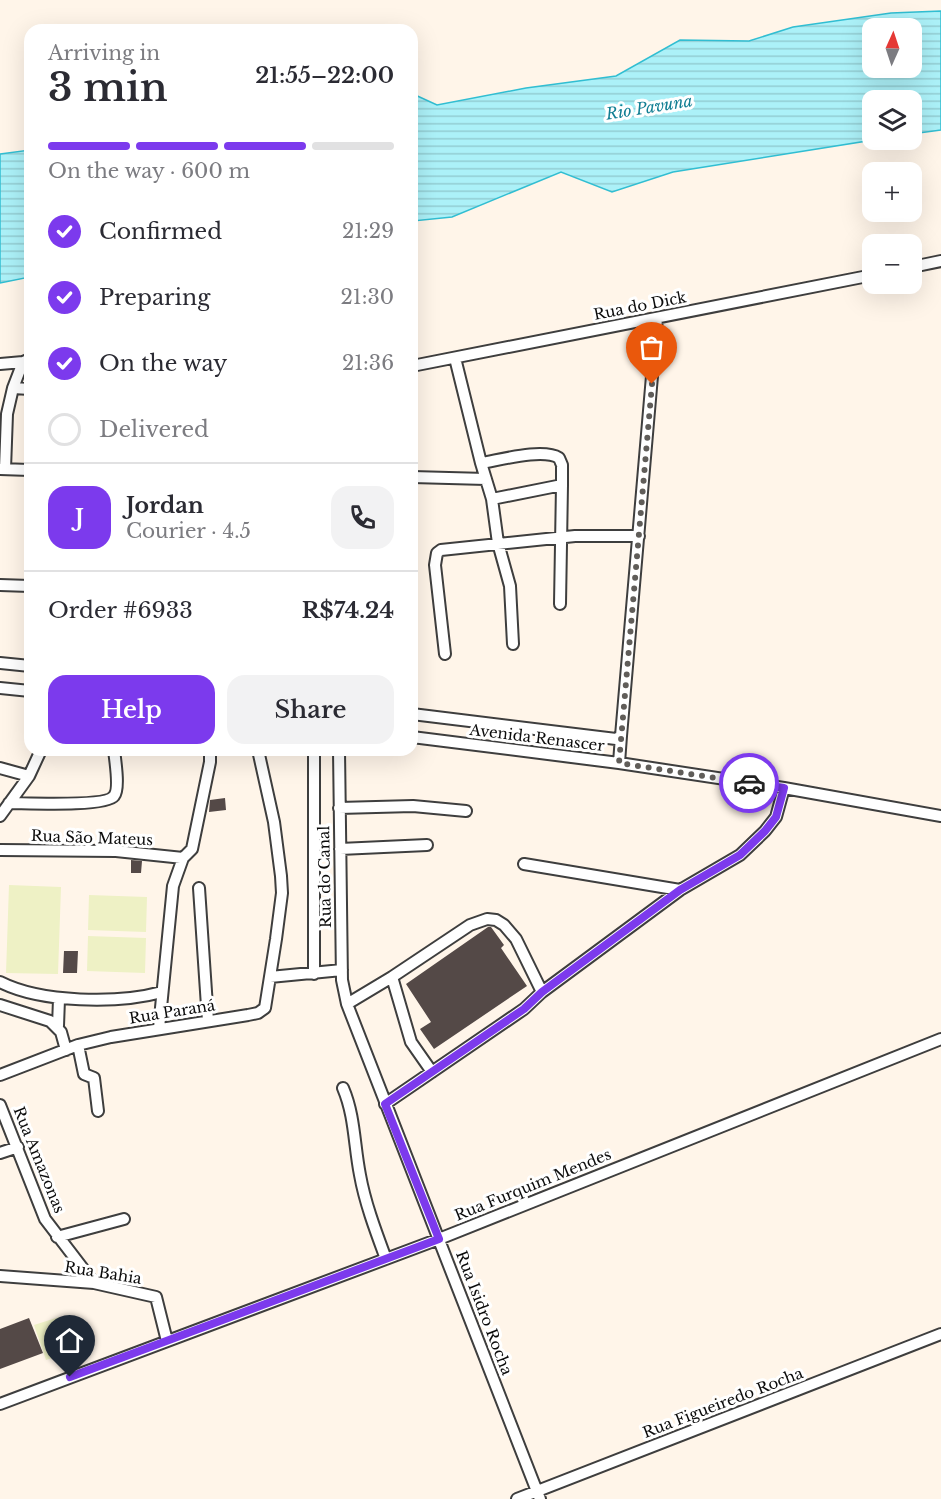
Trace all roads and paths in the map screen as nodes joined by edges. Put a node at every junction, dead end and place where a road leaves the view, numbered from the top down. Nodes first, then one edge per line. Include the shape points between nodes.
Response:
1 (941, 261) edge
2 (922, 265) edge
3 (862, 276) edge
4 (657, 318) junction
5 (454, 358) junction
6 (24, 361) edge
7 (0, 364) edge
8 (24, 365) edge
9 (418, 365) edge
10 (13, 388) junction
11 (24, 389) edge
12 (480, 463) junction
13 (3, 469) edge
14 (24, 470) edge
15 (418, 477) edge
16 (486, 479) junction
17 (562, 485) junction
18 (492, 499) junction
19 (639, 536) junction
20 (560, 537) junction
21 (498, 543) junction
22 (0, 585) edge
23 (24, 586) edge
24 (560, 604) dead end
25 (513, 644) dead end
26 (445, 654) dead end
27 (0, 663) edge
28 (24, 665) edge
29 (0, 688) edge
30 (24, 690) edge
31 (418, 715) edge
32 (620, 737) junction
33 (418, 738) edge
34 (38, 756) edge
35 (114, 756) edge
36 (210, 756) edge
37 (259, 756) edge
38 (314, 756) edge
39 (339, 756) edge
40 (619, 763) junction
41 (0, 768) edge
42 (29, 776) junction
43 (784, 788) junction
44 (9, 803) junction
45 (339, 808) junction
46 (466, 811) dead end
47 (0, 816) edge
48 (941, 816) edge
49 (427, 845) dead end
50 (340, 849) junction
51 (0, 850) edge
52 (183, 858) junction
53 (524, 864) dead end
54 (199, 888) dead end
55 (680, 890) junction
56 (342, 970) junction
57 (314, 974) junction
58 (270, 976) junction
59 (392, 977) junction
60 (0, 982) edge
61 (162, 992) junction
62 (542, 992) junction
63 (59, 999) junction
64 (346, 1004) junction
65 (0, 1005) edge
66 (208, 1021) junction
67 (58, 1026) junction
68 (159, 1028) junction
69 (941, 1040) edge
70 (78, 1046) junction
71 (66, 1050) junction
72 (432, 1072) junction
73 (0, 1076) edge
74 (343, 1088) dead end
75 (385, 1104) junction
76 (0, 1105) edge
77 (98, 1111) dead end
78 (18, 1148) junction
79 (0, 1153) edge
80 (124, 1219) dead end
81 (57, 1237) junction
82 (439, 1239) junction
83 (386, 1259) junction
84 (0, 1276) edge
85 (94, 1283) junction
86 (941, 1334) edge
87 (167, 1341) junction
88 (0, 1404) edge
89 (539, 1495) edge
90 (517, 1499) edge

1 - 2 street
3 - 4 street, Rua do Dick
4 - 5 street, Rua do Dick
4 - 19 street
5 - 9 street, Rua do Dick
5 - 12 street
6 - 7 street
8 - 10 street
10 - 11 street
10 - 13 street
12 - 16 street
12 - 17 street via 556,455 562,465
13 - 14 street
15 - 16 street
16 - 18 street
17 - 18 street
17 - 20 street
18 - 21 street
19 - 20 street
19 - 32 street
20 - 21 street
20 - 24 street
21 - 25 street via 510,586
21 - 26 street via 437,553
22 - 23 street
27 - 28 street
29 - 30 street
31 - 32 street, Avenida Renascer
32 - 40 street
33 - 40 street, Avenida Renascer
34 - 42 street
35 - 44 street via 117,788 110,799 92,803
36 - 52 street via 192,849
37 - 58 street via 282,876
38 - 57 street
39 - 45 street, Rua do Canal
40 - 43 street, Avenida Renascer
41 - 42 street
42 - 44 street
43 - 48 street, Avenida Renascer
43 - 55 street via 776,817 754,843
44 - 47 street
45 - 46 street via 413,806
45 - 50 street, Rua do Canal
49 - 50 street
50 - 56 street, Rua do Canal
51 - 52 street, Rua São Mateus via 116,851
52 - 61 street via 174,886
53 - 55 street
54 - 66 street
55 - 62 street
56 - 57 street
56 - 64 street, Rua do Canal
57 - 58 street
58 - 66 street, Rua Paraná via 265,1008 258,1013
59 - 62 street via 470,925 487,919 504,924 516,939
59 - 64 street
59 - 72 street via 411,1042
60 - 63 street
61 - 63 street via 144,997
61 - 68 street
62 - 72 street via 524,1009
63 - 67 street
64 - 75 street, Rua Isidro Rocha
65 - 67 street
66 - 68 street, Rua Paraná
67 - 71 street
68 - 70 street, Rua Paraná
69 - 82 street, Rua Furquim Mendes
70 - 71 street, Rua Paraná
70 - 77 street via 84,1074 94,1078
71 - 73 street, Rua Paraná
72 - 75 street
74 - 83 street via 352,1116 360,1175
75 - 82 street, Rua Isidro Rocha
76 - 78 street, Rua Amazonas
78 - 79 street
78 - 81 street, Rua Amazonas via 45,1219
80 - 81 street
81 - 85 street, Rua Amazonas
82 - 83 street, Rua Furquim Mendes
82 - 89 street, Rua Isidro Rocha
83 - 87 street, Rua Furquim Mendes
84 - 85 street, Rua Bahia
85 - 87 street, Rua Bahia via 156,1297
86 - 89 street, Rua Figueiredo Rocha
87 - 88 street, Rua Furquim Mendes
89 - 90 street, Rua Figueiredo Rocha

